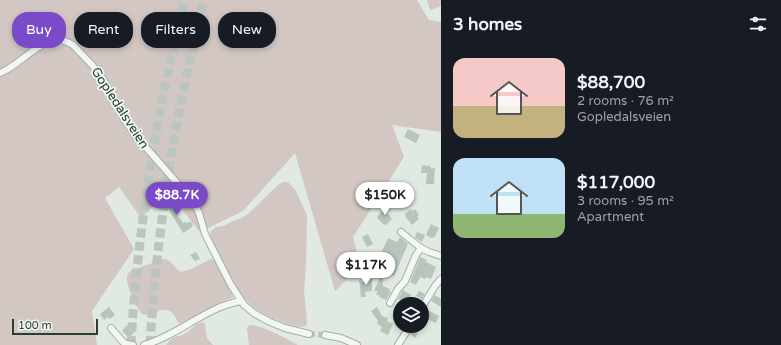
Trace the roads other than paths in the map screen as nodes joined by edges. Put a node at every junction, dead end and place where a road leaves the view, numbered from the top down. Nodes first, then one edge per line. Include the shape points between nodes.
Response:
1 (0, 73) edge
2 (400, 232) dead end
3 (421, 248) junction
4 (441, 256) edge
5 (441, 279) edge
6 (428, 297) edge
7 (241, 301) junction
8 (390, 303) dead end
9 (111, 328) dead end
10 (406, 333) edge
11 (309, 334) tunnel mouth
12 (325, 335) tunnel mouth
13 (124, 336) dead end
14 (131, 345) edge
15 (144, 345) edge
16 (357, 345) edge
17 (398, 345) edge

1 - 7 street, Gopledalsveien via 52,40 61,40 73,45 104,81 135,135 193,201 205,234
2 - 3 street
3 - 4 street
3 - 8 street
5 - 6 street
7 - 11 street, Gopledalsveien via 255,314 270,322
7 - 15 street via 228,303
9 - 14 street via 123,342
10 - 17 street
12 - 16 street
13 - 14 street

